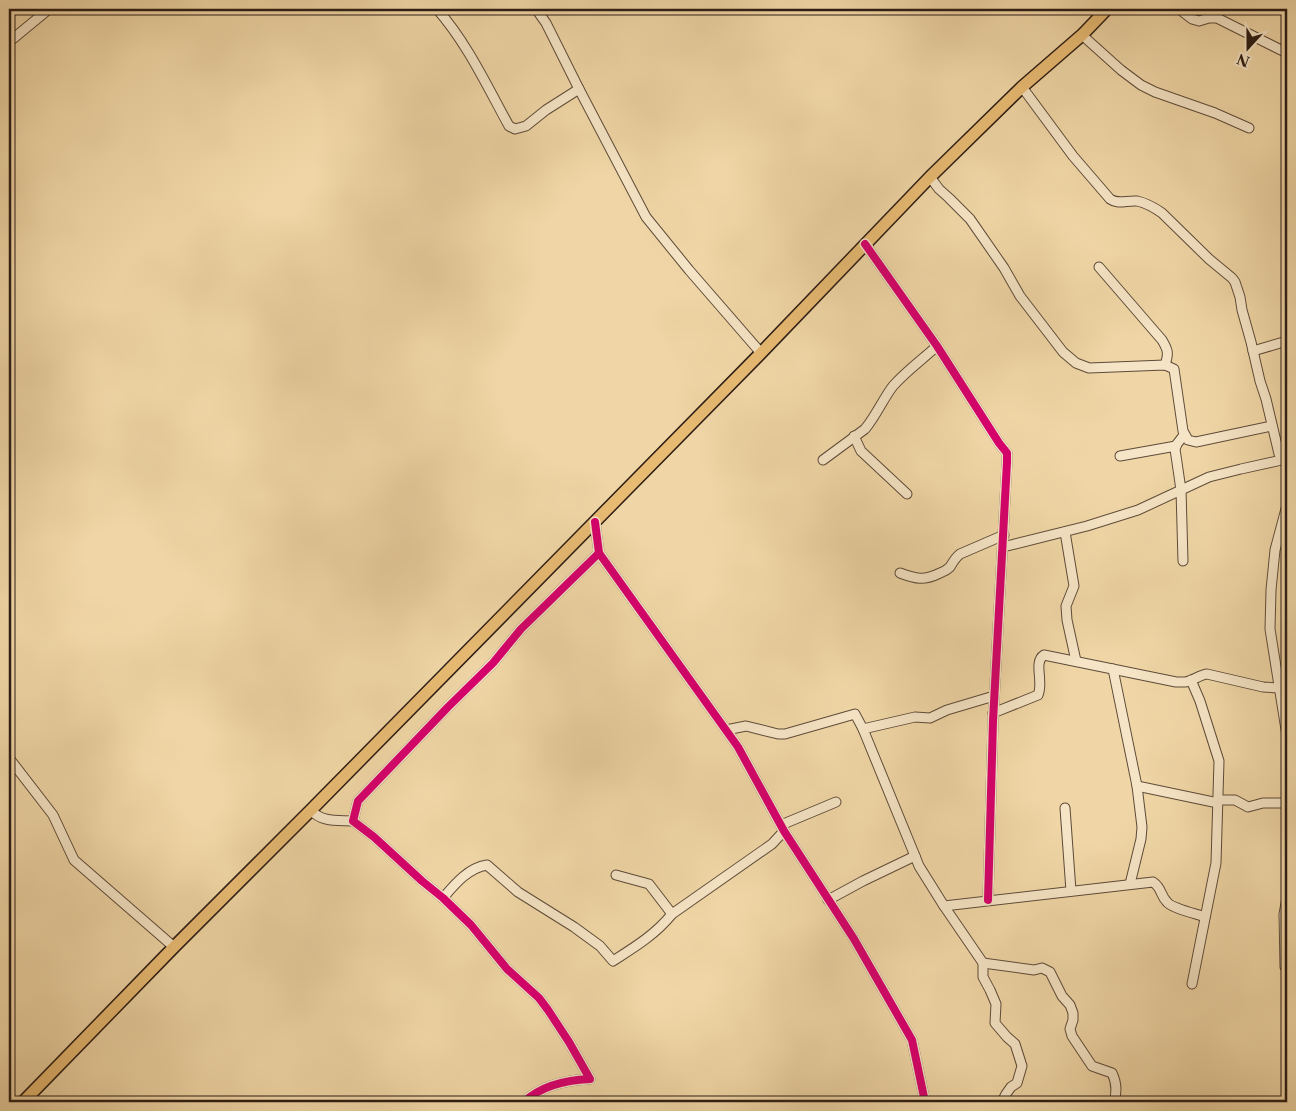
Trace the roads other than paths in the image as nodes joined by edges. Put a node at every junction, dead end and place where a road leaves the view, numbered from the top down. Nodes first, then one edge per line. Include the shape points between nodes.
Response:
1 (49, 9) edge
2 (437, 9) edge
3 (536, 9) edge
4 (1107, 9) edge
5 (1179, 9) edge
6 (1082, 35) junction
7 (9, 42) edge
8 (1287, 53) edge
9 (1022, 87) junction
10 (579, 89) junction
11 (1249, 128) dead end
12 (930, 177) junction
13 (865, 244) junction
14 (1100, 267) dead end
15 (1287, 341) edge
16 (938, 346) junction
17 (1253, 351) junction
18 (761, 353) junction
19 (1165, 365) junction
20 (1272, 426) junction
21 (1184, 435) junction
22 (854, 436) junction
23 (1176, 446) junction
24 (1120, 456) dead end
25 (823, 460) dead end
26 (1286, 460) edge
27 (1181, 490) junction
28 (907, 494) dead end
29 (1287, 505) edge
30 (595, 522) junction
31 (1065, 532) junction
32 (1004, 535) junction
33 (1004, 547) junction
34 (599, 553) junction
35 (1183, 561) dead end
36 (900, 573) dead end
37 (1076, 661) junction
38 (1113, 669) junction
39 (1191, 680) junction
40 (1279, 688) junction
41 (994, 696) junction
42 (993, 713) junction
43 (863, 729) junction
44 (726, 730) junction
45 (1287, 736) edge
46 (9, 758) edge
47 (1137, 786) junction
48 (836, 802) dead end
49 (1218, 802) junction
50 (1287, 803) edge
51 (1065, 808) dead end
52 (311, 810) junction
53 (354, 821) junction
54 (782, 828) junction
55 (915, 856) junction
56 (616, 875) dead end
57 (1130, 884) junction
58 (1071, 890) junction
59 (443, 898) junction
60 (1287, 898) edge
61 (828, 900) junction
62 (988, 900) junction
63 (944, 906) junction
64 (672, 914) junction
65 (1205, 917) junction
66 (174, 947) junction
67 (983, 963) junction
68 (1287, 968) edge
69 (1192, 984) dead end
70 (23, 1102) edge
71 (524, 1102) edge
72 (925, 1102) edge
73 (1002, 1102) edge
74 (1114, 1102) edge

1 - 7 street
2 - 10 street via 450,23 476,64 509,126 515,129 526,126
3 - 10 street
4 - 6 main road
5 - 8 street via 1198,21 1217,18
6 - 9 main road
6 - 11 street via 1141,85
9 - 12 main road
9 - 17 street via 1073,156 1110,199 1135,201 1156,209 1232,278 1238,286
10 - 18 street via 646,217
12 - 13 main road
12 - 19 street via 970,219 1020,296 1063,352 1076,363 1089,368
13 - 16 street
13 - 18 main road
14 - 19 street via 1162,340 1168,350
15 - 17 street
16 - 22 street via 899,380 870,423
16 - 32 street via 1006,453
17 - 20 street
18 - 30 main road
19 - 21 street via 1174,369
20 - 21 street via 1196,442
20 - 26 street via 1279,454
21 - 23 street
22 - 25 street
22 - 28 street via 861,450
23 - 24 street
23 - 27 street
26 - 27 street via 1241,468
27 - 31 street via 1138,510
27 - 35 street
29 - 40 street via 1276,546 1271,590 1270,632
30 - 34 street
30 - 52 main road
31 - 33 street
31 - 37 street via 1074,586 1066,606 1067,620
32 - 33 street
32 - 36 street via 960,554 949,568 925,579
33 - 41 street
34 - 44 street
34 - 53 street via 521,629 493,664 358,801
37 - 38 street
37 - 42 street via 1041,656 1038,695
38 - 39 street via 1176,682
38 - 47 street
39 - 40 street via 1207,674
39 - 49 street via 1219,761
40 - 45 street
41 - 42 street
41 - 43 street via 930,718 915,717
42 - 62 street
43 - 44 street via 855,714 786,734 746,726
43 - 55 street
44 - 54 street
46 - 66 street via 53,816 74,860
47 - 49 street
47 - 57 street via 1142,827
48 - 54 street
49 - 50 street via 1235,800 1248,806
49 - 65 street via 1216,863
51 - 58 street
52 - 53 street via 323,820
52 - 66 main road
53 - 59 street
54 - 61 street
54 - 64 street via 772,844
55 - 61 street
55 - 63 street
56 - 64 street via 649,884
57 - 58 street
57 - 65 street via 1153,882 1159,885 1172,906
58 - 62 street
59 - 64 street via 464,876 479,866 487,865 518,892 600,946 613,961 652,935
59 - 71 street via 507,969 539,998 590,1079 558,1082
60 - 68 street via 1284,918
61 - 72 street via 912,1040
62 - 63 street
63 - 67 street
65 - 69 street
66 - 70 main road
67 - 73 street via 982,976 996,1004 995,1023 1015,1044 1022,1066 1017,1083
67 - 74 street via 1034,970 1042,968 1050,972 1073,1013 1072,1036 1092,1066 1112,1073 1115,1079 1117,1092

